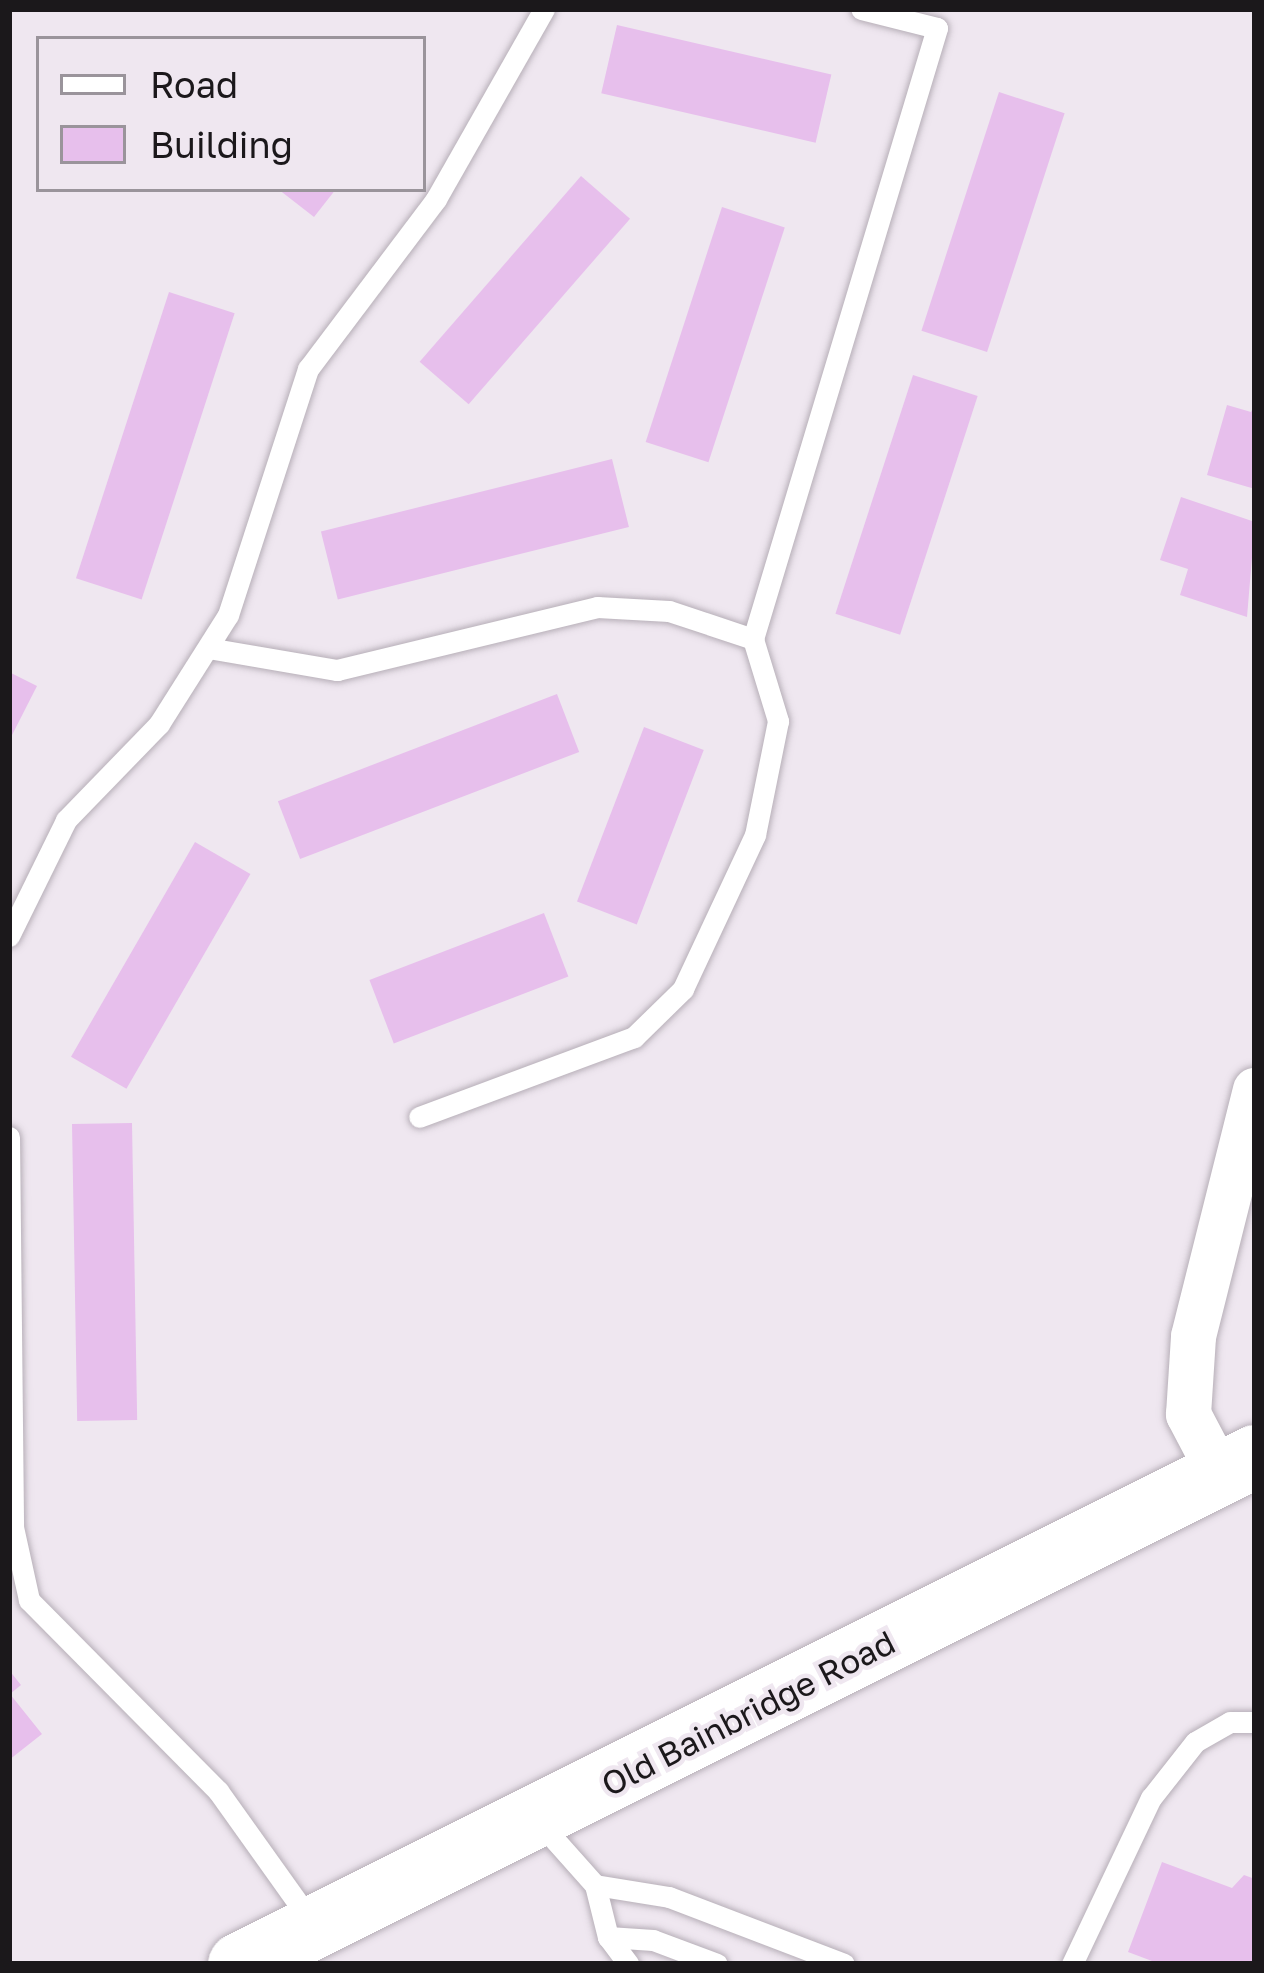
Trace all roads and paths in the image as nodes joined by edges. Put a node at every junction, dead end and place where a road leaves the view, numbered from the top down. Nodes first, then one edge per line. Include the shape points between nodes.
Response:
1 (544, 9) edge
2 (861, 9) edge
3 (753, 639) junction
4 (208, 648) junction
5 (9, 936) edge
6 (1255, 1090) edge
7 (419, 1117) dead end
8 (9, 1137) edge
9 (1237, 1464) edge
10 (1255, 1722) edge
11 (537, 1821) junction
12 (595, 1885) junction
13 (314, 1926) junction
14 (608, 1937) junction
15 (819, 1960) edge
16 (238, 1964) edge
17 (628, 1964) edge
18 (717, 1964) edge
19 (844, 1964) edge
20 (1072, 1964) edge

1 - 4 lane via 436,199 308,369 228,615
2 - 3 lane via 937,28
3 - 4 lane via 669,610 597,607 337,670
3 - 7 lane via 778,721 755,835 683,989 634,1037
4 - 5 lane via 159,724 66,820
6 - 9 street via 1193,1336 1188,1414
8 - 13 lane via 13,1527 29,1600 218,1791
9 - 11 main road, Old Bainbridge Road
10 - 20 lane via 1230,1722 1195,1742 1151,1798
11 - 12 lane
11 - 13 main road, Old Bainbridge Road
12 - 14 lane
12 - 15 lane via 669,1897
13 - 16 main road, Old Bainbridge Road
14 - 17 lane
14 - 18 lane via 653,1940
15 - 19 lane

